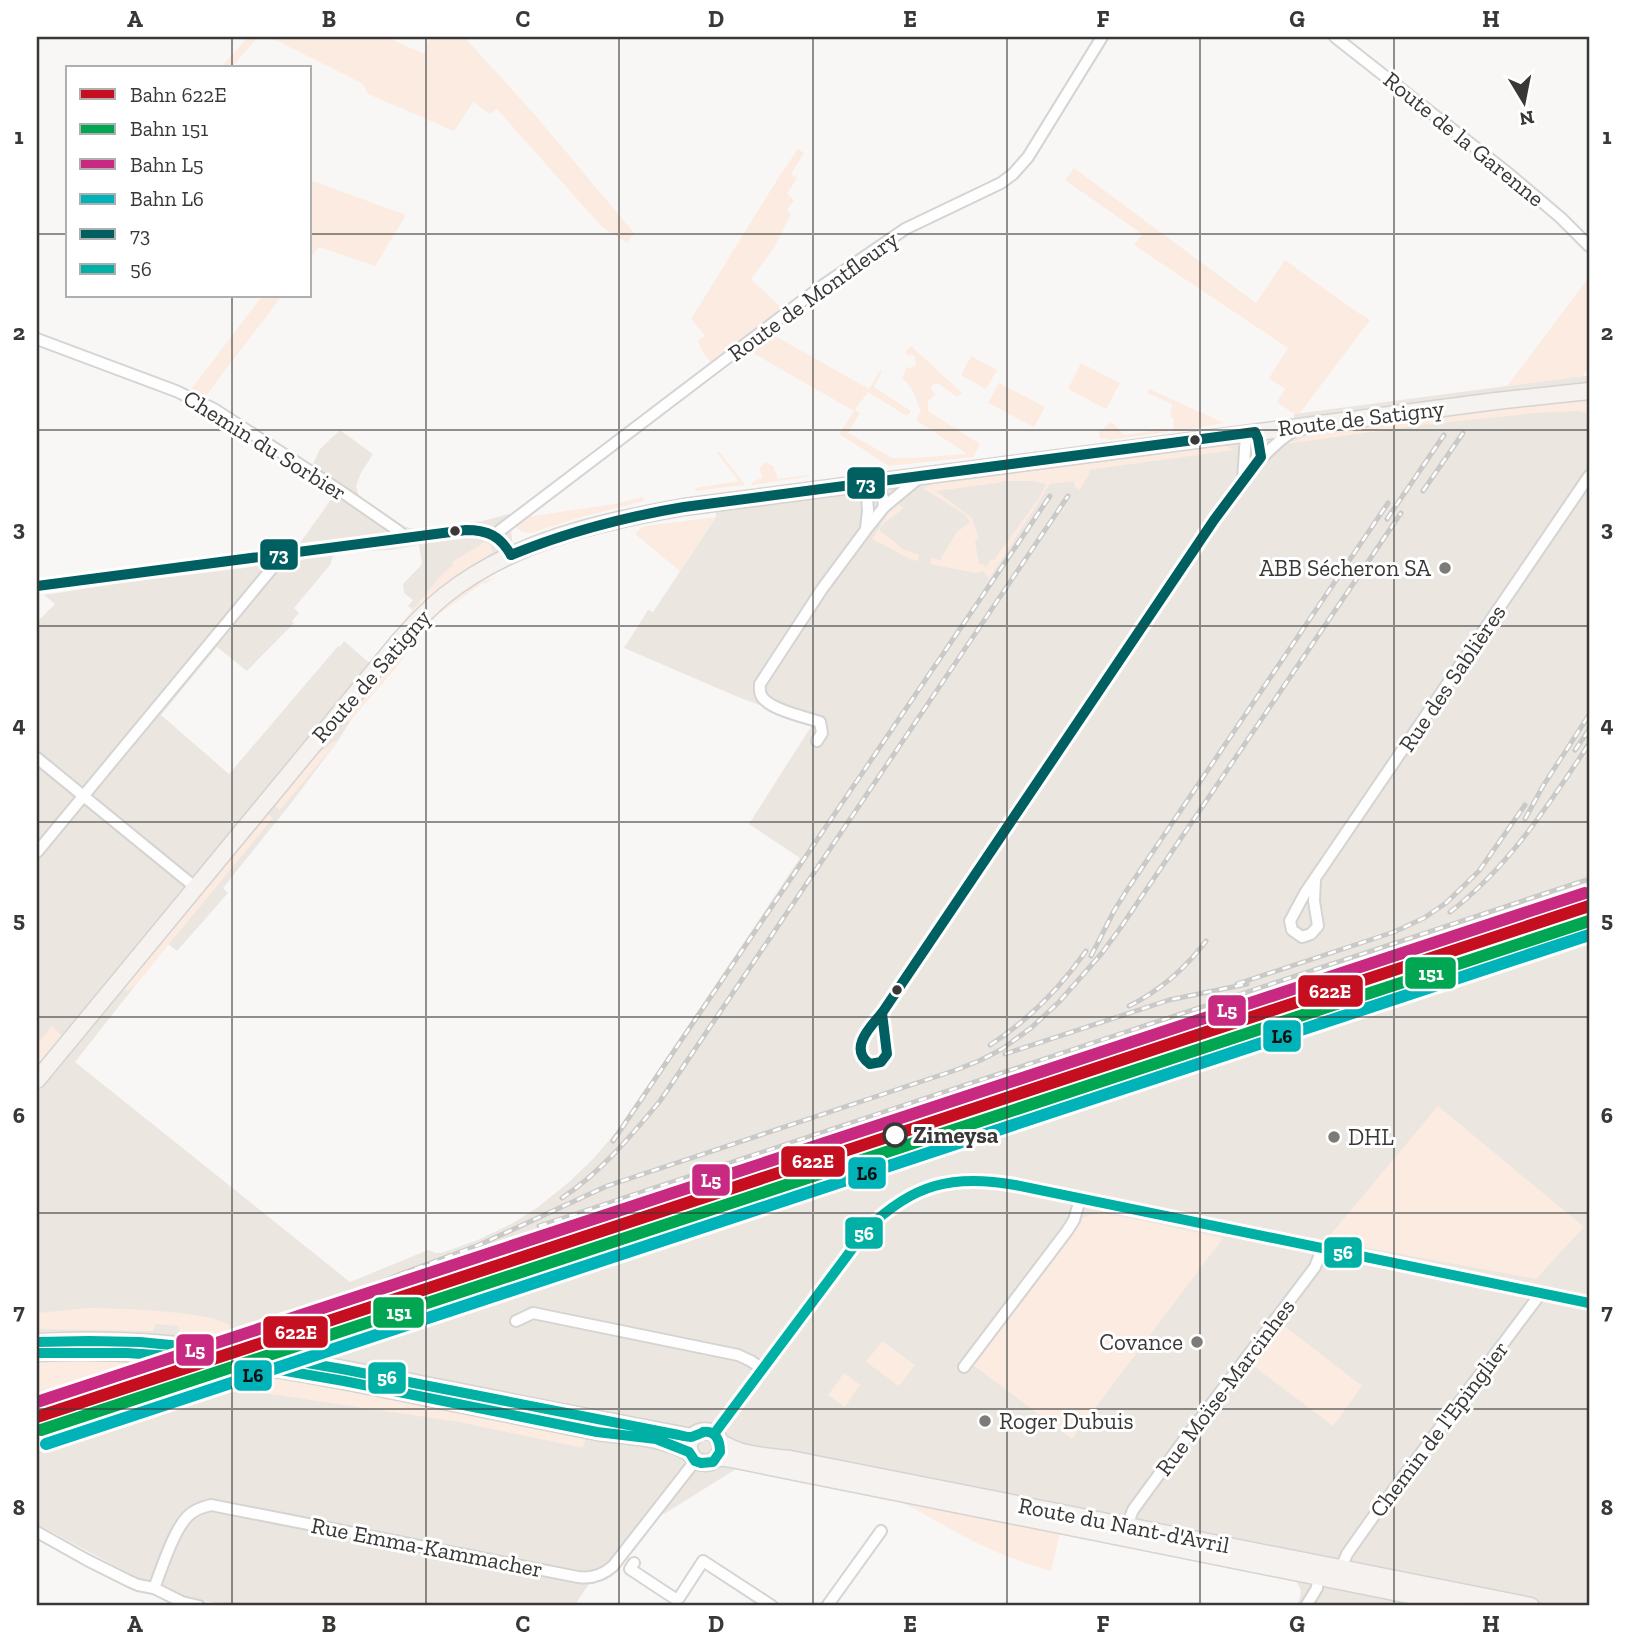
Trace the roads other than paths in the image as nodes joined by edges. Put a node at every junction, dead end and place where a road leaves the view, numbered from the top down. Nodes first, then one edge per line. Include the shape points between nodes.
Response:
1 (1102, 37) edge
2 (1335, 37) edge
3 (1589, 246) edge
4 (37, 339) edge
5 (1589, 391) edge
6 (1300, 426) junction
7 (1251, 433) junction
8 (1261, 457) junction
9 (922, 475) junction
10 (1589, 476) edge
11 (1243, 481) junction
12 (871, 482) junction
13 (884, 507) junction
14 (865, 531) junction
15 (494, 535) junction
16 (406, 538) junction
17 (281, 554) junction
18 (511, 555) junction
19 (37, 586) edge
20 (817, 741) dead end
21 (37, 758) edge
22 (83, 796) junction
23 (37, 852) edge
24 (1315, 880) junction
25 (195, 887) junction
26 (882, 1013) dead end
27 (37, 1080) edge
28 (1080, 1199) junction
29 (1322, 1249) junction
30 (1541, 1293) junction
31 (1589, 1303) edge
32 (516, 1321) dead end
33 (37, 1342) edge
34 (37, 1353) edge
35 (964, 1367) dead end
36 (762, 1369) junction
37 (716, 1437) junction
38 (692, 1450) junction
39 (717, 1458) junction
40 (1127, 1525) junction
41 (881, 1531) dead end
42 (37, 1532) edge
43 (634, 1563) dead end
44 (1341, 1568) junction
45 (1318, 1578) junction
46 (154, 1588) junction
47 (199, 1606) edge
48 (772, 1606) edge
49 (827, 1606) edge
50 (1306, 1606) edge
51 (1464, 1606) edge
52 (1531, 1606) edge

1 - 15 street, Route de Montfleury via 1013,174 880,245
2 - 3 street, Route de la Garenne via 1509,174
4 - 16 street, Chemin du Sorbier via 214,409
5 - 6 main road, Route de Satigny
6 - 7 main road, Route de Satigny
6 - 8 street
7 - 8 street via 1258,439
7 - 9 main road, Route de Satigny
7 - 11 street
8 - 11 street
9 - 12 main road, Route de Satigny
9 - 13 street
10 - 24 street, Rue des Sablières
11 - 26 street
12 - 13 street
12 - 14 street
12 - 18 main road, Route de Satigny via 641,515 569,533
13 - 14 street
14 - 20 street via 759,688 769,704 820,722 822,733
15 - 16 street via 466,530
15 - 18 street
16 - 17 street
17 - 19 street
17 - 22 street
18 - 25 main road, Route de Satigny via 451,591 409,630
21 - 22 street
22 - 23 street
22 - 25 street
24 - 24 street, Rue des Sablières via 1290,918 1292,930 1302,937 1318,926
25 - 27 main road, Route de Satigny
28 - 29 street
28 - 35 street via 1067,1231
28 - 36 street via 978,1180 948,1182 908,1195 867,1229
29 - 30 street
29 - 40 street, Rue Moïse-Marcinhes via 1315,1267 1133,1510
30 - 31 street
30 - 44 street, Chemin de l'Epinglier via 1347,1553
32 - 36 street via 533,1313 738,1355
33 - 38 main road via 129,1340 238,1351 595,1419
34 - 38 main road via 129,1352 237,1362 597,1432 656,1439
36 - 37 street
37 - 38 main road via 700,1432
37 - 39 main road
37 - 40 main road, Route du Nant-d'Avril via 748,1454
38 - 39 main road via 707,1464
38 - 46 street, Rue Emma-Kammacher via 613,1566 596,1577 211,1505 193,1511 179,1527
39 - 45 main road, Route du Nant-d'Avril
40 - 44 main road, Route du Nant-d'Avril
41 - 49 street
42 - 46 street via 119,1576
43 - 48 street via 630,1569 679,1598 703,1561
44 - 52 main road, Route du Nant-d'Avril
45 - 50 street
45 - 51 main road, Route du Nant-d'Avril
46 - 47 street

